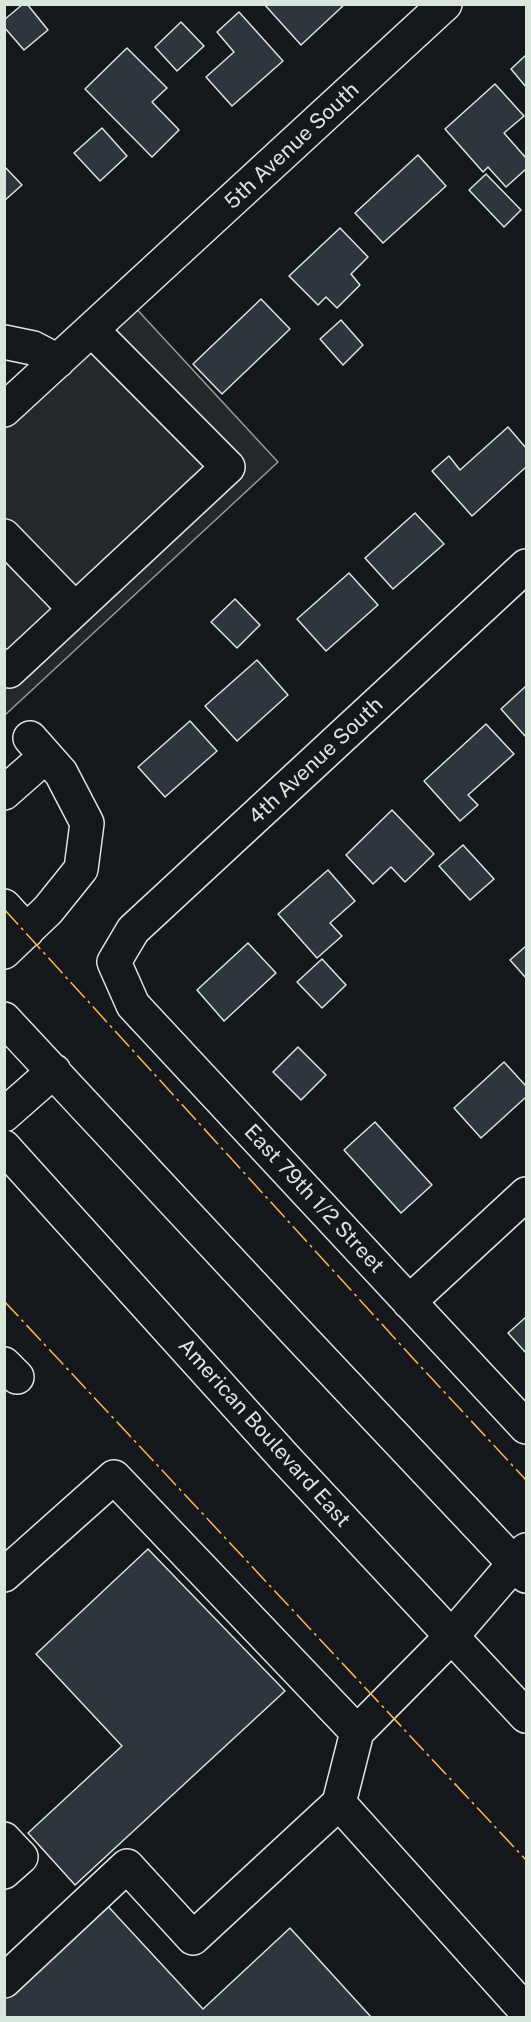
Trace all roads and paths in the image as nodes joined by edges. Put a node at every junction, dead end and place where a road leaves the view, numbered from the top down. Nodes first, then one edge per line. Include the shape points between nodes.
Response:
1 (446, 4) edge
2 (92, 330) junction
3 (4, 342) edge
4 (58, 361) junction
5 (4, 410) edge
6 (4, 536) edge
7 (526, 566) edge
8 (75, 609) junction
9 (7, 668) edge
10 (4, 793) edge
11 (4, 906) edge
12 (16, 942) edge
13 (114, 962) joint
14 (4, 1019) edge
15 (54, 1071) junction
16 (4, 1115) edge
17 (4, 1148) edge
18 (526, 1194) edge
19 (409, 1302) junction
20 (526, 1427) edge
21 (523, 1563) edge
22 (4, 1575) edge
23 (452, 1636) junction
24 (526, 1716) edge
25 (357, 1732) junction
26 (339, 1803) junction
27 (4, 1839) edge
28 (4, 1872) edge
29 (4, 1981) edge
30 (526, 2011) edge

1 - 2 street, 5th Avenue South
2 - 4 street, 5th Avenue South
2 - 8 street via 228,467
3 - 4 street via 33,348
4 - 5 street, 5th Avenue South
6 - 8 street
7 - 13 street, 4th Avenue South via 133,930
8 - 9 street
10 - 12 street via 38,747 61,772 87,823 81,869
11 - 12 street
13 - 19 street, East 79th 1/2 Street via 133,1005
14 - 15 street
15 - 16 street
15 - 21 street via 295,1331
17 - 23 street, American Boulevard East
18 - 19 street
19 - 20 street, East 79th 1/2 Street
21 - 23 street
22 - 25 street via 114,1477
23 - 24 street, American Boulevard East
23 - 25 street
25 - 26 street
26 - 29 street via 193,1938 127,1866
26 - 30 street
27 - 28 street via 21,1857

